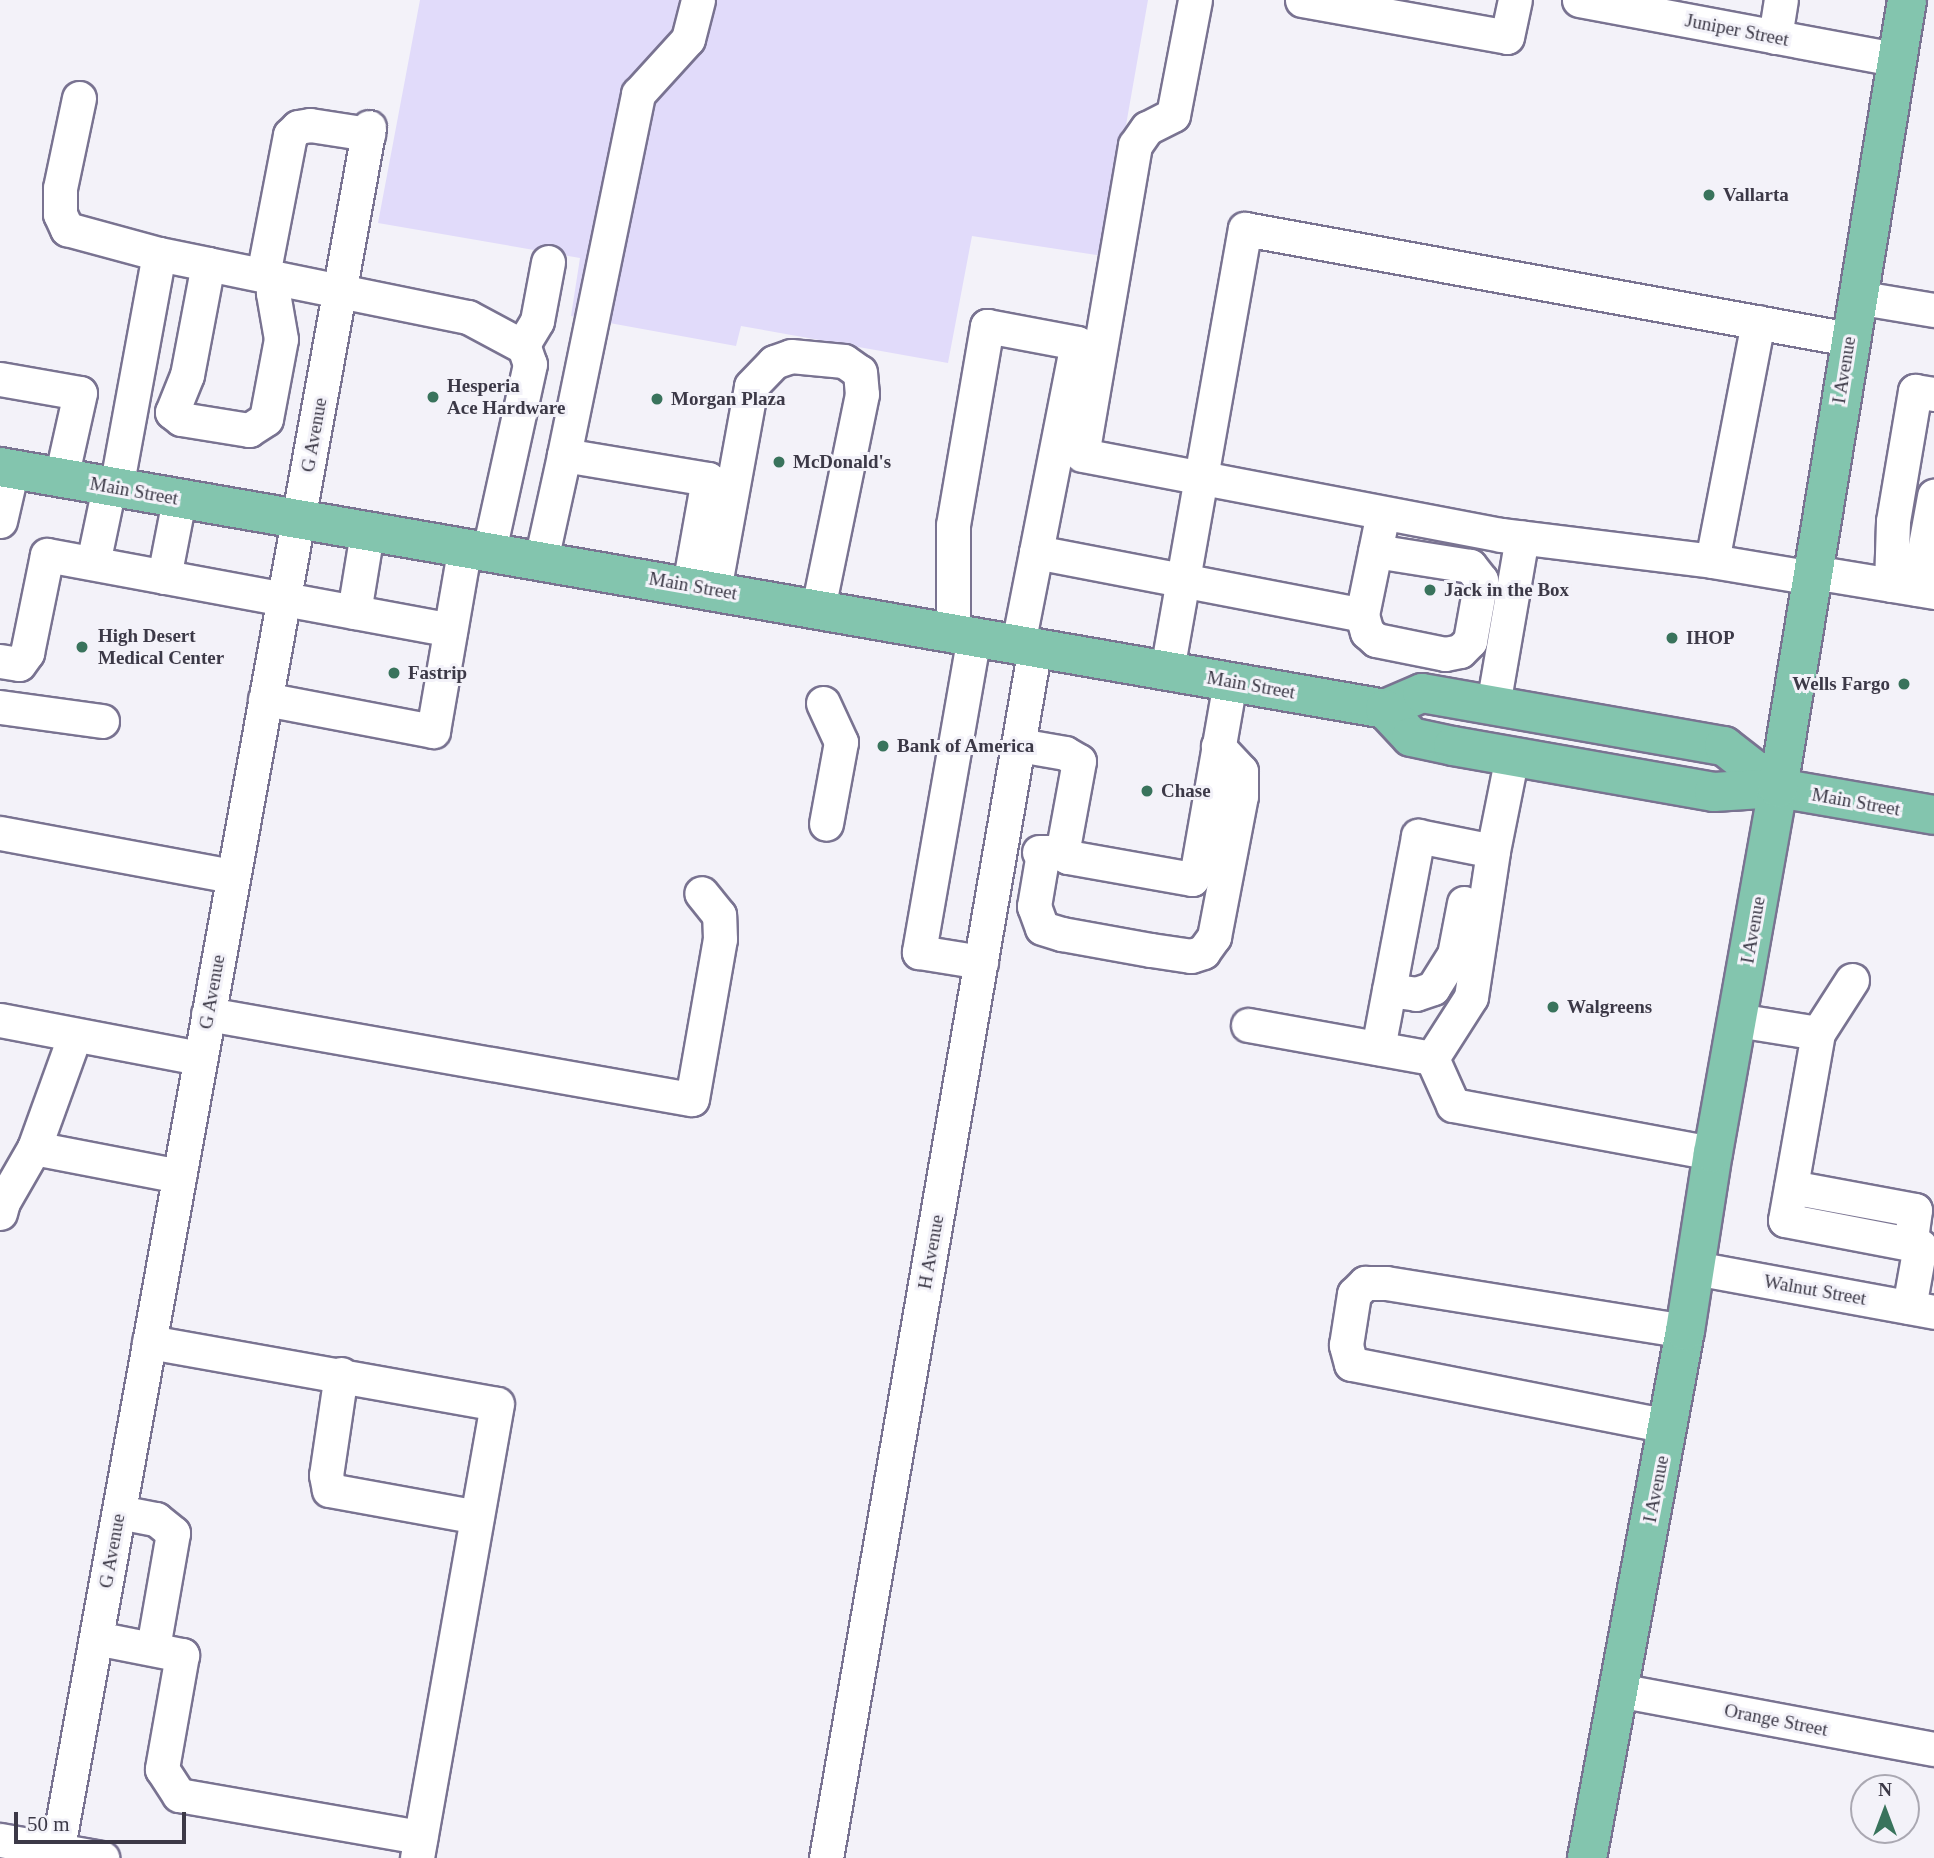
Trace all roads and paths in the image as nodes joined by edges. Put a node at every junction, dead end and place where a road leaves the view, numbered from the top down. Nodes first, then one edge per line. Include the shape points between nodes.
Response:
1 (698, 0) edge
2 (1195, 0) edge
3 (1302, 0) edge
4 (1515, 0) edge
5 (1579, 0) edge
6 (1782, 0) edge
7 (1907, 0) edge
8 (1775, 37) junction
9 (1895, 59) junction
10 (79, 98) dead end
11 (159, 254) junction
12 (548, 262) dead end
13 (208, 264) junction
14 (271, 282) junction
15 (340, 289) junction
16 (1856, 297) junction
17 (1934, 310) edge
18 (1758, 322) junction
19 (1849, 339) junction
20 (522, 346) junction
21 (0, 379) edge
22 (1925, 393) edge
23 (131, 406) junction
24 (177, 415) junction
25 (564, 455) junction
26 (6, 468) edge
27 (61, 478) junction
28 (1202, 480) junction
29 (113, 488) junction
30 (1934, 496) edge
31 (180, 500) junction
32 (1383, 513) junction
33 (297, 521) junction
34 (0, 522) edge
35 (368, 534) junction
36 (1522, 537) junction
37 (477, 548) junction
38 (1375, 551) junction
39 (1036, 552) junction
40 (541, 560) junction
41 (1712, 561) junction
42 (93, 564) junction
43 (1812, 575) junction
44 (164, 577) junction
45 (1184, 582) junction
46 (701, 588) junction
47 (1914, 589) edge
48 (282, 599) junction
49 (818, 609) junction
50 (354, 612) junction
51 (1362, 615) junction
52 (450, 630) junction
53 (964, 634) junction
54 (1026, 645) junction
55 (0, 661) edge
56 (1167, 670) junction
57 (1230, 681) junction
58 (265, 699) junction
59 (823, 703) dead end
60 (1493, 705) junction
61 (0, 707) edge
62 (1385, 709) junction
63 (102, 721) dead end
64 (1019, 745) junction
65 (1218, 746) junction
66 (1512, 756) junction
67 (1778, 788) junction
68 (1934, 816) edge
69 (826, 824) dead end
70 (0, 833) edge
71 (1002, 843) junction
72 (1051, 852) junction
73 (1491, 863) junction
74 (233, 876) junction
75 (701, 893) dead end
76 (981, 962) junction
77 (1852, 980) dead end
78 (1389, 990) junction
79 (1471, 997) junction
80 (208, 1014) junction
81 (0, 1020) edge
82 (1737, 1020) junction
83 (1248, 1025) dead end
84 (1818, 1033) junction
85 (75, 1035) junction
86 (1378, 1048) junction
87 (200, 1058) junction
88 (1433, 1058) junction
89 (1452, 1105) junction
90 (34, 1148) junction
91 (1713, 1153) junction
92 (179, 1176) junction
93 (0, 1213) edge
94 (1695, 1268) junction
95 (1922, 1309) edge
96 (1685, 1331) junction
97 (149, 1342) junction
98 (348, 1375) junction
99 (1668, 1426) junction
100 (118, 1513) junction
101 (477, 1517) junction
102 (96, 1638) junction
103 (153, 1648) junction
104 (1618, 1690) junction
105 (1934, 1749) edge
106 (0, 1840) edge
107 (419, 1848) edge
108 (57, 1854) edge
109 (102, 1858) edge
110 (826, 1858) edge
111 (1587, 1858) edge

1 - 25 street via 688,39 638,94
2 - 28 street via 1173,115 1147,128 1135,145 1082,455
3 - 4 street via 1507,37
5 - 8 street, Juniper Street
6 - 8 street
7 - 9 main road, I Avenue
8 - 9 street, Juniper Street
9 - 16 main road, I Avenue
10 - 11 street via 60,188 60,215 67,229
11 - 13 street
11 - 23 street
12 - 20 street via 537,321
13 - 14 street
13 - 24 street
14 - 15 street
14 - 15 street, G Avenue via 290,135 298,127 310,125 368,131
14 - 24 street via 281,338 266,419 249,430
15 - 20 street via 468,317
15 - 33 street, G Avenue
16 - 17 street
16 - 19 main road, I Avenue
18 - 19 street
18 - 28 street via 1245,229
18 - 41 street
19 - 43 main road, I Avenue
20 - 37 street via 530,363
21 - 27 street via 80,393
22 - 47 street via 1893,521
23 - 24 street
23 - 29 street
25 - 40 street
25 - 46 street via 708,479
26 - 27 main road, Main Street
26 - 34 street
27 - 29 main road, Main Street
28 - 32 street
28 - 45 street
29 - 31 main road, Main Street
29 - 42 street
30 - 47 street
31 - 33 main road, Main Street
31 - 44 street
32 - 36 street
32 - 38 street
33 - 35 main road, Main Street
33 - 48 street, G Avenue
35 - 37 main road, Main Street
35 - 50 street
36 - 41 street
36 - 60 street
37 - 40 main road, Main Street
37 - 52 street
38 - 51 street
38 - 51 street via 1470,566 1481,580 1470,641 1460,651 1445,654 1376,640 1367,632
39 - 45 street
39 - 53 street, H Avenue via 1077,343 987,326 953,525
39 - 54 street, H Avenue
40 - 46 main road, Main Street
41 - 43 street
42 - 44 street
42 - 55 street via 47,555 27,653 19,664
43 - 47 street
43 - 67 main road, I Avenue
44 - 48 street
45 - 51 street
45 - 56 street
46 - 49 main road, Main Street
46 - 49 street via 751,386 774,362 791,356 852,364 863,380 862,394
48 - 50 street
48 - 58 street, G Avenue
49 - 53 main road, Main Street
50 - 52 street
52 - 58 street via 433,732
53 - 54 main road, Main Street
53 - 76 street via 919,952
54 - 56 main road, Main Street
54 - 64 street, H Avenue
56 - 57 main road, Main Street
57 - 62 main road, Main Street
57 - 65 street
58 - 74 street, G Avenue
59 - 69 street via 841,742
60 - 62 main road, Main Street via 1422,693
60 - 67 main road, Main Street via 1724,746
61 - 63 street
62 - 66 main road, Main Street via 1411,737
64 - 71 street, H Avenue
64 - 72 street via 1079,761 1064,843
65 - 72 street via 1192,879
65 - 72 street via 1241,771 1241,796 1214,937 1203,952 1191,956 1042,928 1034,906
66 - 67 main road, Main Street via 1714,792
66 - 73 street
67 - 68 main road, Main Street
67 - 82 main road, I Avenue
70 - 74 street
71 - 72 street
71 - 76 street, H Avenue
73 - 78 street via 1467,887 1454,955 1433,988 1416,994
73 - 78 street via 1418,836
73 - 79 street
74 - 80 street, G Avenue
75 - 80 street via 719,915 720,939 692,1099
76 - 110 street, H Avenue
77 - 84 street
78 - 86 street
79 - 88 street
79 - 89 street
80 - 87 street, G Avenue
81 - 85 street
82 - 84 street
82 - 91 main road, I Avenue
83 - 86 street
84 - 95 street via 1785,1220 1920,1246
85 - 87 street
85 - 90 street
86 - 88 street
87 - 92 street, G Avenue
88 - 89 street
89 - 91 street
90 - 92 street
90 - 93 street
91 - 94 main road, I Avenue
92 - 97 street, G Avenue
94 - 95 street, Walnut Street
94 - 96 main road, I Avenue
96 - 99 main road, I Avenue
96 - 99 street via 1386,1283 1365,1283 1354,1294 1346,1345 1351,1364
97 - 98 street
97 - 100 street, G Avenue
98 - 101 street via 497,1404
98 - 101 street via 326,1475 329,1490
99 - 104 main road, I Avenue
100 - 102 street, G Avenue
100 - 103 street via 156,1519 173,1533
101 - 107 street
102 - 103 street
102 - 108 street, G Avenue
103 - 107 street via 182,1655 162,1769 180,1796
104 - 105 street, Orange Street
104 - 111 main road, I Avenue
106 - 108 street
108 - 109 street

